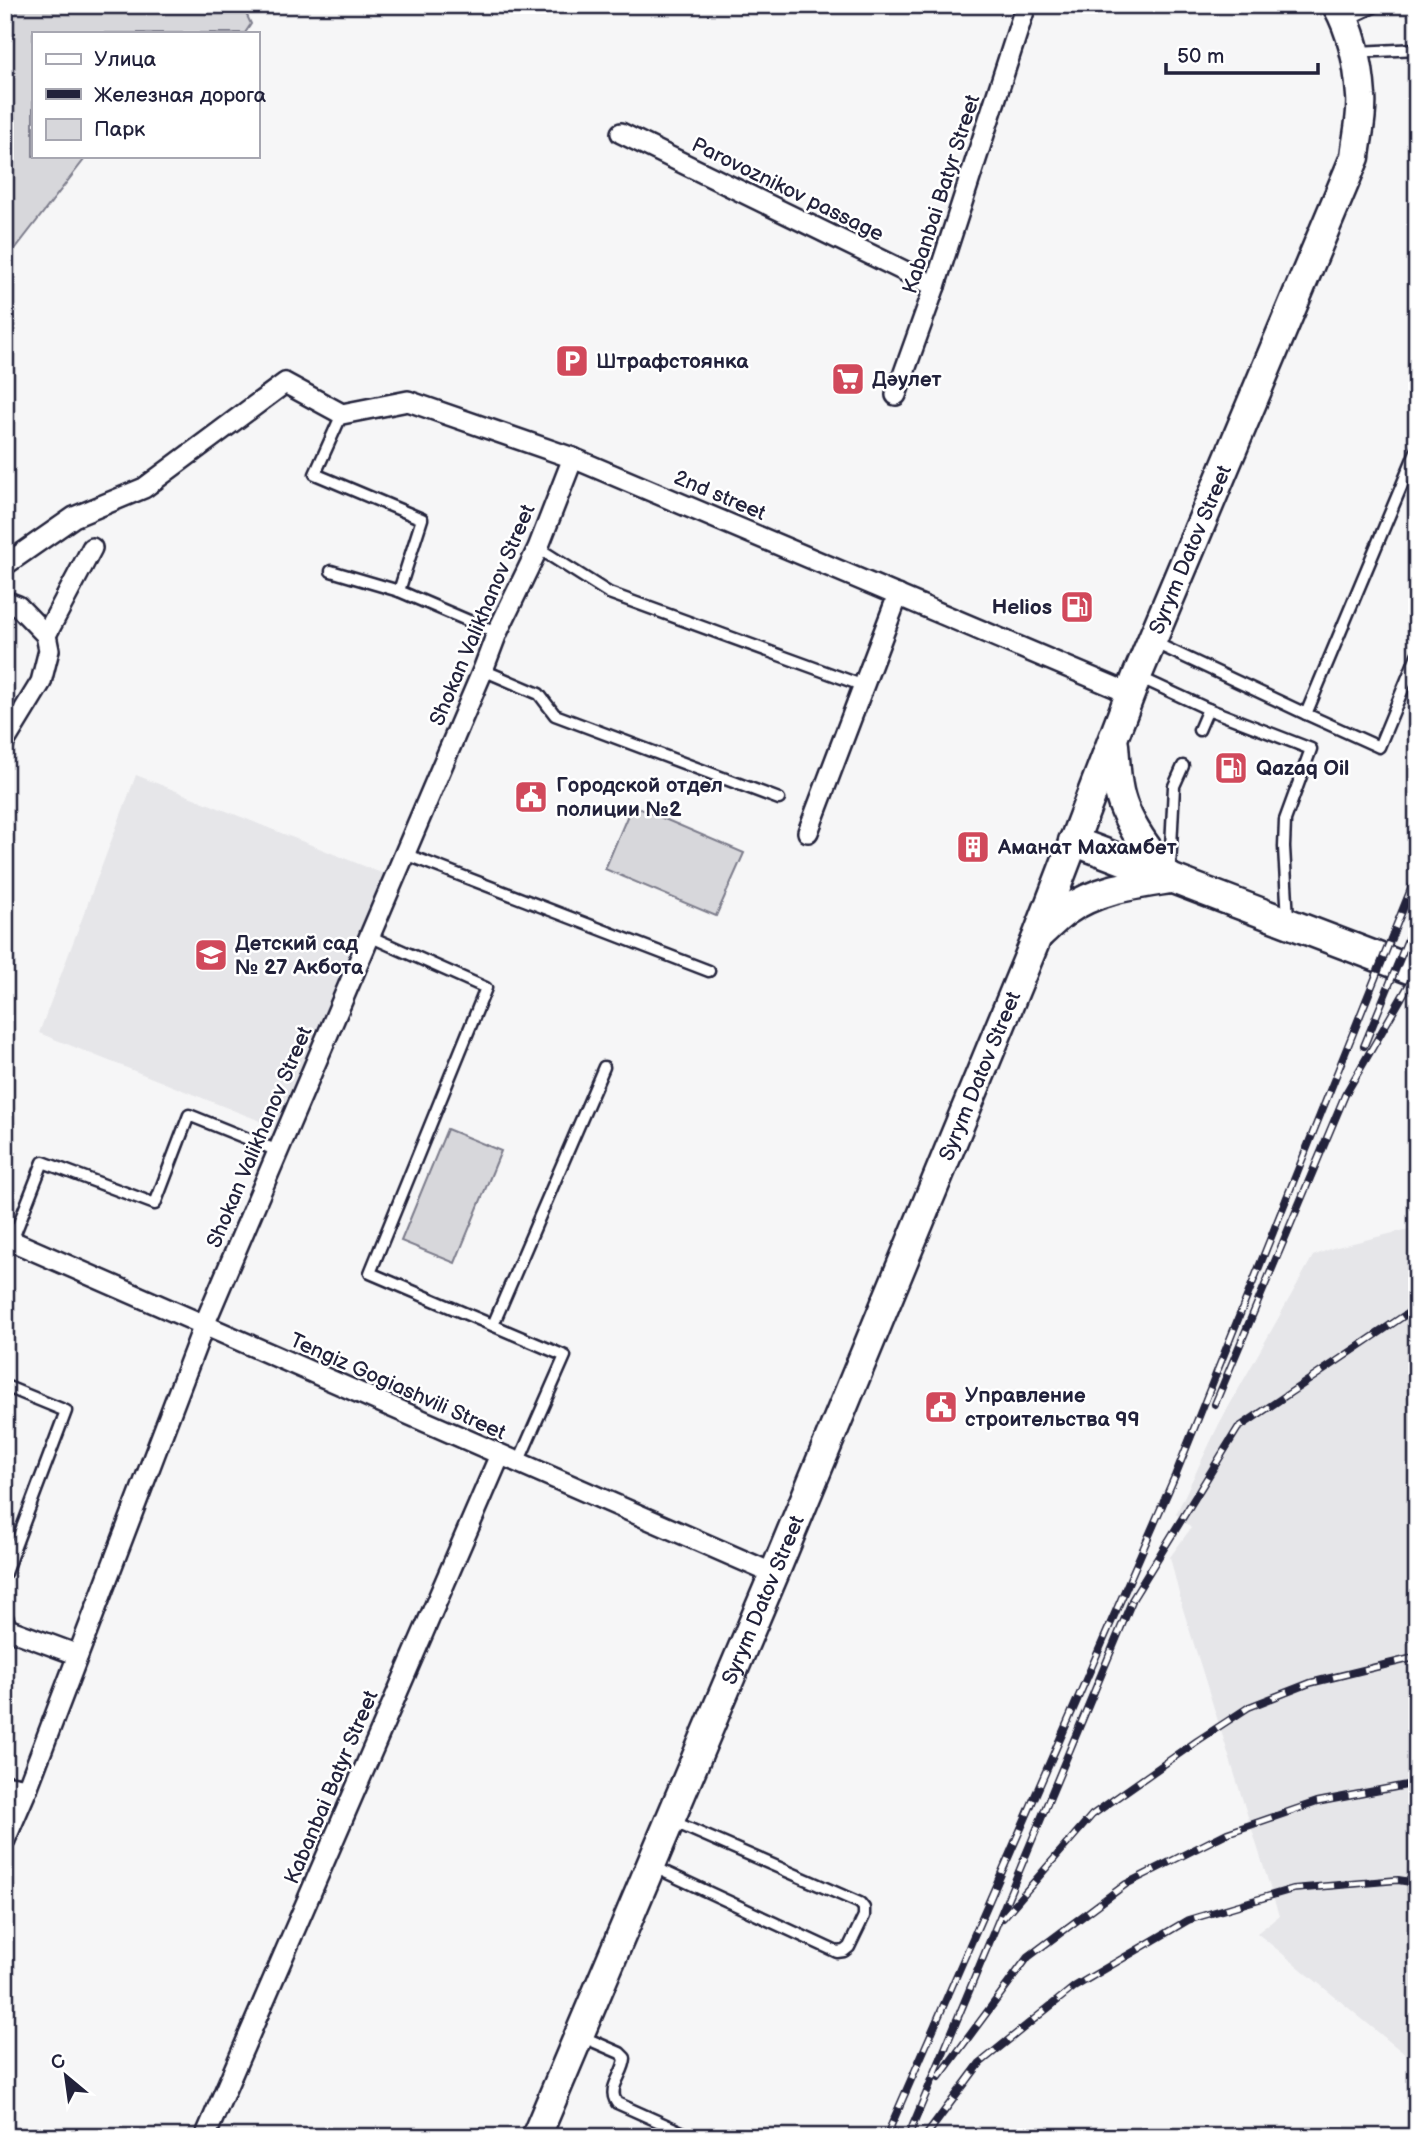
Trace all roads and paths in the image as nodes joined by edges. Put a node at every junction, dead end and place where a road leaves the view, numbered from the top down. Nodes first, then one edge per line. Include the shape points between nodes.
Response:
1 (1026, 5) edge
2 (1378, 5) edge
3 (1342, 13) edge
4 (1417, 49) edge
5 (1355, 52) junction
6 (621, 133) dead end
7 (935, 286) junction
8 (896, 395) dead end
9 (342, 414) junction
10 (1417, 449) edge
11 (573, 458) junction
12 (92, 548) dead end
13 (538, 548) junction
14 (5, 565) edge
15 (331, 571) dead end
16 (399, 591) junction
17 (898, 595) junction
18 (5, 601) edge
19 (497, 633) junction
20 (46, 635) junction
21 (1152, 642) junction
22 (1417, 655) edge
23 (483, 670) junction
24 (1134, 685) junction
25 (864, 686) junction
26 (1208, 709) junction
27 (1306, 714) junction
28 (1199, 730) dead end
29 (1114, 738) junction
30 (5, 741) edge
31 (1183, 766) dead end
32 (779, 799) dead end
33 (808, 832) dead end
34 (1073, 841) junction
35 (405, 854) junction
36 (1170, 879) junction
37 (1288, 924) junction
38 (369, 936) junction
39 (1037, 937) junction
40 (709, 971) dead end
41 (1417, 972) edge
42 (604, 1067) dead end
43 (278, 1151) junction
44 (9, 1239) edge
45 (204, 1325) junction
46 (493, 1325) junction
47 (5, 1385) edge
48 (500, 1455) junction
49 (518, 1464) junction
50 (5, 1573) edge
51 (774, 1574) junction
52 (5, 1612) edge
53 (9, 1631) edge
54 (78, 1655) junction
55 (5, 1785) edge
56 (27, 1789) junction
57 (670, 1820) junction
58 (5, 1840) edge
59 (651, 1866) junction
60 (579, 2035) junction
61 (205, 2137) edge
62 (536, 2137) edge
63 (693, 2137) edge

1 - 7 street, Kabanbai Batyr Street
2 - 3 lane
3 - 5 main road, Syrym Datov Street
4 - 5 lane
5 - 21 main road, Syrym Datov Street via 1362,98 1355,157
6 - 7 street, Parovoznikov passage
7 - 8 street, Kabanbai Batyr Street
9 - 11 street, 2nd street via 408,401
9 - 14 street via 285,383 144,488 74,517
9 - 16 lane via 315,474 422,519
10 - 27 lane
11 - 13 street, Shokan Valikhanov Street
11 - 17 street, 2nd street
12 - 20 street
13 - 19 street, Shokan Valikhanov Street
13 - 25 lane via 609,593
15 - 16 lane
16 - 19 lane
17 - 24 street, 2nd street
17 - 25 street
18 - 20 street via 18,606
19 - 23 street, Shokan Valikhanov Street
20 - 30 street via 48,650 41,682
21 - 24 main road, Syrym Datov Street
21 - 27 lane
22 - 27 lane via 1379,747
23 - 32 lane via 539,694 555,715
23 - 35 street, Shokan Valikhanov Street
24 - 26 lane
24 - 29 main road, Syrym Datov Street
25 - 33 street
26 - 28 lane
26 - 37 lane via 1311,749 1285,820
29 - 34 main road, Syrym Datov Street
29 - 36 main road via 1124,809
31 - 36 lane via 1174,786
34 - 36 main road
34 - 39 main road, Syrym Datov Street
35 - 38 street, Shokan Valikhanov Street
35 - 40 lane
36 - 37 main road
36 - 39 main road via 1090,897
37 - 41 main road
38 - 43 street, Shokan Valikhanov Street
38 - 46 lane via 486,988 370,1273
39 - 51 main road, Syrym Datov Street
42 - 46 lane
43 - 44 lane via 189,1115 155,1204 43,1162
43 - 45 street, Shokan Valikhanov Street
44 - 45 street, Tengiz Gogiashvili Street
45 - 48 street, Tengiz Gogiashvili Street
45 - 54 street, Shokan Valikhanov Street
46 - 49 lane via 565,1356
47 - 50 lane via 66,1410
48 - 49 street, Tengiz Gogiashvili Street
48 - 61 street, Kabanbai Batyr Street
49 - 51 street, Tengiz Gogiashvili Street
51 - 57 main road, Syrym Datov Street
52 - 53 lane
53 - 54 street
54 - 56 street, Shokan Valikhanov Street
55 - 56 street
56 - 58 street, Shokan Valikhanov Street
57 - 59 main road, Syrym Datov Street
57 - 59 lane via 860,1903 864,1916 849,1947 837,1952
59 - 60 main road, Syrym Datov Street
60 - 62 main road, Syrym Datov Street
60 - 63 lane via 625,2058 612,2090 617,2104

